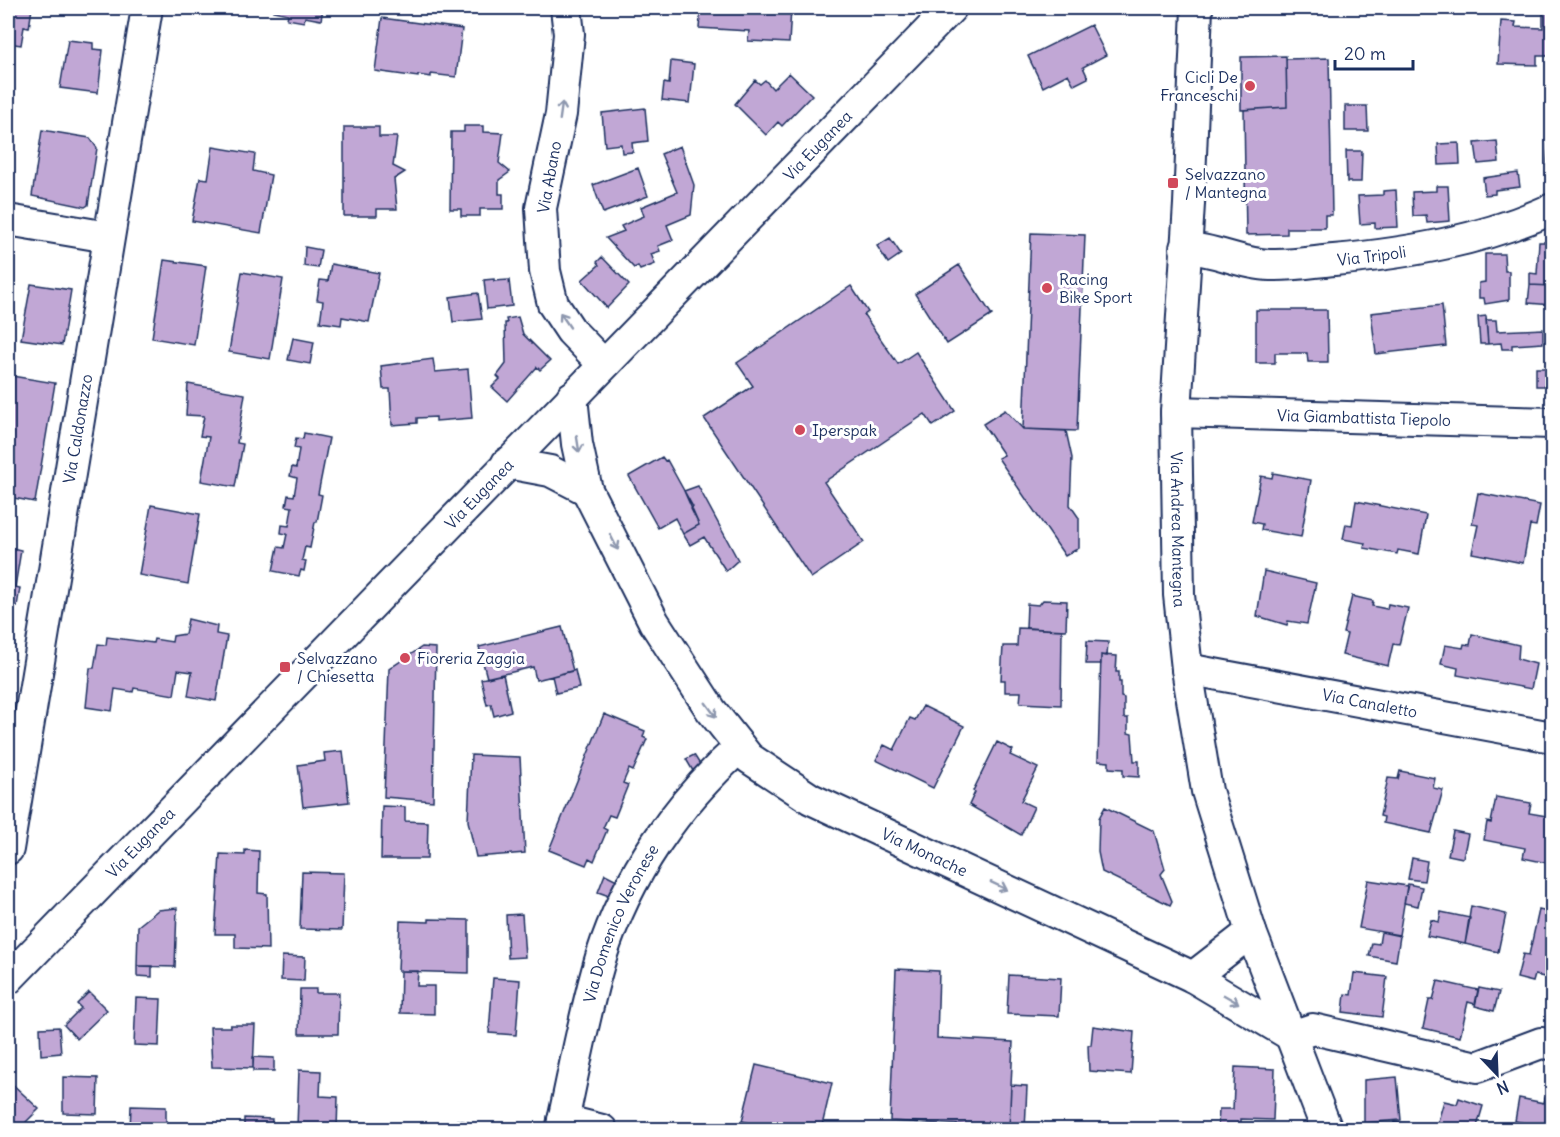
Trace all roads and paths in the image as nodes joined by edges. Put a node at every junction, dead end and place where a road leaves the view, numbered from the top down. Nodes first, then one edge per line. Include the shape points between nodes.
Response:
1 (147, 8) edge
2 (566, 8) edge
3 (951, 8) edge
4 (1197, 8) edge
5 (1552, 209) edge
6 (8, 220) edge
7 (108, 237) junction
8 (1185, 248) junction
9 (603, 364) junction
10 (572, 397) junction
11 (1176, 412) junction
12 (1552, 423) edge
13 (507, 463) junction
14 (587, 490) junction
15 (1187, 669) junction
16 (1552, 737) edge
17 (740, 747) junction
18 (8, 849) edge
19 (1251, 932) junction
20 (1193, 977) junction
21 (8, 979) edge
22 (1292, 1036) junction
23 (1552, 1044) edge
24 (562, 1125) edge
25 (602, 1130) edge
26 (1327, 1130) edge

1 - 7 street, Via Caldonazzo
9 -> 2 street, Via Abano via 571,331 553,304 545,271 541,208 561,114 569,34
3 - 9 street, Via Euganea
4 - 8 street, Via Andrea Mantegna
5 - 8 street, Via Tripoli via 1514,226 1461,241 1365,257 1271,265 1248,263 1207,249
6 - 7 street
7 - 18 street, Via Caldonazzo
8 - 11 street, Via Andrea Mantegna
9 - 10 street, Via Euganea
10 - 13 street, Via Euganea
10 -> 14 street, Via Monache
11 - 12 street, Via Giambattista Tiepolo
11 - 15 street, Via Andrea Mantegna via 1179,595
13 - 14 street via 550,471
13 - 21 street, Via Euganea
14 -> 17 street, Via Monache via 654,622
15 - 16 street, Via Canaletto
15 - 19 street, Via Andrea Mantegna via 1207,790
17 -> 20 street, Via Monache via 749,758 811,799
17 - 24 street, Via Domenico Veronese via 691,796 654,844 614,922 601,957
19 - 20 street
19 - 22 street, Via Andrea Mantegna
20 -> 22 street, Via Monache
22 - 23 street via 1313,1029 1477,1067 1541,1043
22 - 26 street
24 - 25 street

